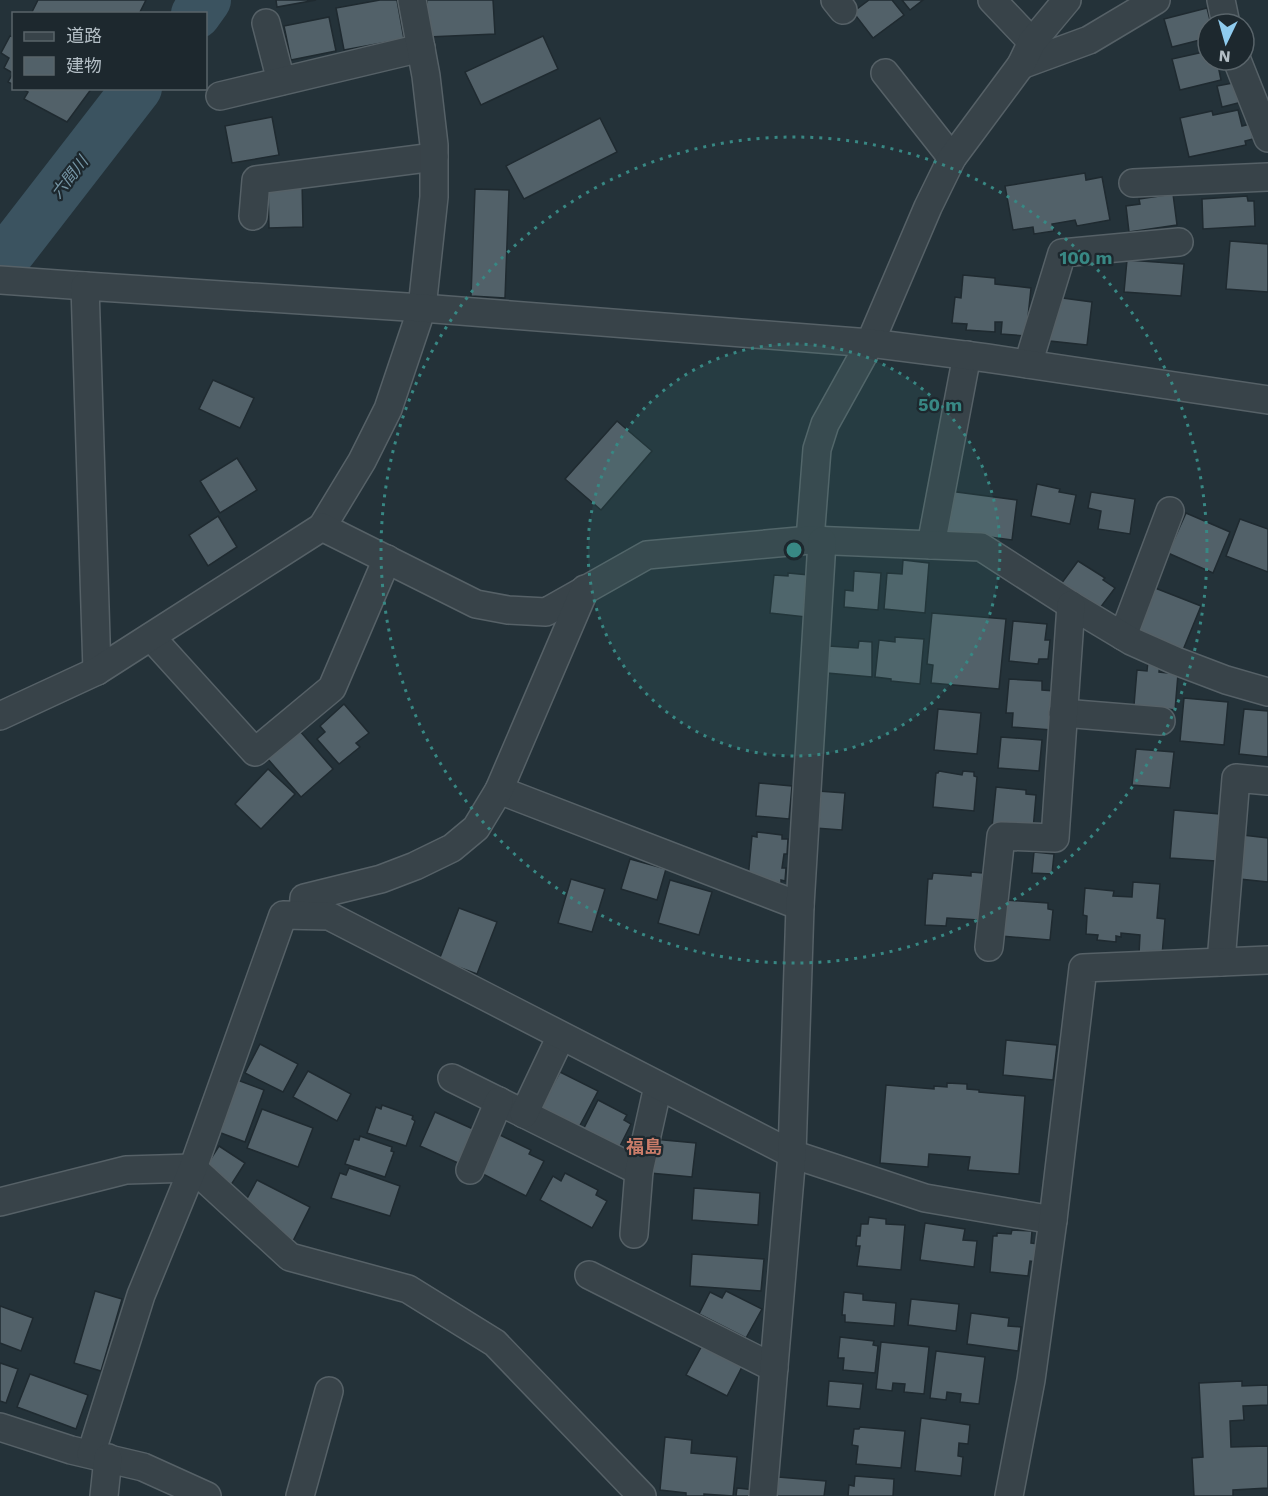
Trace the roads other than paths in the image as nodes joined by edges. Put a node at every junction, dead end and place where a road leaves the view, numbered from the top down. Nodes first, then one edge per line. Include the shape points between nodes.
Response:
1 (412, 0) edge
2 (992, 0) edge
3 (1067, 0) edge
4 (1156, 0) edge
5 (266, 23) dead end
6 (421, 48) junction
7 (1026, 54) junction
8 (885, 72) dead end
9 (1242, 72) edge
10 (280, 81) junction
11 (220, 96) dead end
12 (1268, 138) edge
13 (434, 157) junction
14 (952, 158) junction
15 (1268, 177) edge
16 (1133, 183) dead end
17 (253, 216) dead end
18 (1179, 242) dead end
19 (0, 280) edge
20 (85, 286) junction
21 (422, 308) junction
22 (870, 343) junction
23 (967, 356) junction
24 (1028, 364) junction
25 (1268, 400) edge
26 (1170, 511) dead end
27 (322, 527) junction
28 (816, 540) junction
29 (931, 545) junction
30 (387, 559) junction
31 (585, 589) junction
32 (1071, 605) junction
33 (1123, 636) junction
34 (151, 637) junction
35 (98, 671) junction
36 (1268, 692) edge
37 (1064, 713) junction
38 (0, 716) edge
39 (1161, 721) dead end
40 (1268, 781) edge
41 (499, 790) junction
42 (800, 906) junction
43 (303, 915) junction
44 (989, 947) dead end
45 (1268, 960) edge
46 (1221, 962) junction
47 (561, 1036) junction
48 (452, 1078) dead end
49 (658, 1086) junction
50 (499, 1101) junction
51 (524, 1114) junction
52 (792, 1154) junction
53 (193, 1168) junction
54 (470, 1170) dead end
55 (639, 1171) junction
56 (0, 1202) edge
57 (1053, 1220) junction
58 (634, 1234) dead end
59 (590, 1275) dead end
60 (774, 1368) junction
61 (329, 1390) dead end
62 (0, 1427) edge
63 (100, 1456) junction
64 (104, 1496) edge
65 (207, 1496) edge
66 (300, 1496) edge
67 (642, 1496) edge
68 (763, 1496) edge
69 (1009, 1496) edge

1 - 6 street
2 - 7 street
3 - 7 street
4 - 7 street via 1089,40
5 - 10 street
6 - 10 street
6 - 13 street
7 - 14 street
8 - 14 street
9 - 12 street
10 - 11 street
13 - 17 street via 256,180
13 - 21 street via 434,197
14 - 22 street
15 - 16 street
18 - 24 street via 1062,252
19 - 20 street
20 - 21 street
20 - 35 street
21 - 22 street
21 - 27 street via 388,409
22 - 23 street
22 - 28 street via 825,424 817,449
23 - 24 street
23 - 29 street
24 - 25 street
26 - 33 street
27 - 30 street
27 - 34 street
28 - 29 street
28 - 31 street via 647,555
28 - 42 street
29 - 32 street via 981,547
30 - 31 street via 476,604 508,610 546,612
30 - 34 street via 332,688 255,752
31 - 41 street
32 - 33 street
32 - 37 street
33 - 36 street via 1176,661
34 - 35 street
35 - 38 street
37 - 39 street
37 - 44 street via 1055,838 1001,836
40 - 46 street via 1236,778
41 - 42 street
41 - 43 street via 476,828 452,849 381,879 304,898
42 - 52 street
43 - 47 street via 329,916
43 - 53 street via 283,915
45 - 46 street
46 - 57 street via 1083,968
47 - 49 street
47 - 51 street
48 - 50 street
49 - 52 street
49 - 55 street
50 - 51 street
50 - 54 street
51 - 55 street
52 - 57 street via 924,1198
52 - 60 street
53 - 56 street via 126,1170
53 - 63 street via 141,1295
53 - 67 street via 290,1257 408,1289 495,1343
55 - 58 street
57 - 69 street via 1031,1380
59 - 60 street
60 - 68 street
61 - 66 street
62 - 63 street
63 - 64 street
63 - 65 street via 143,1467

